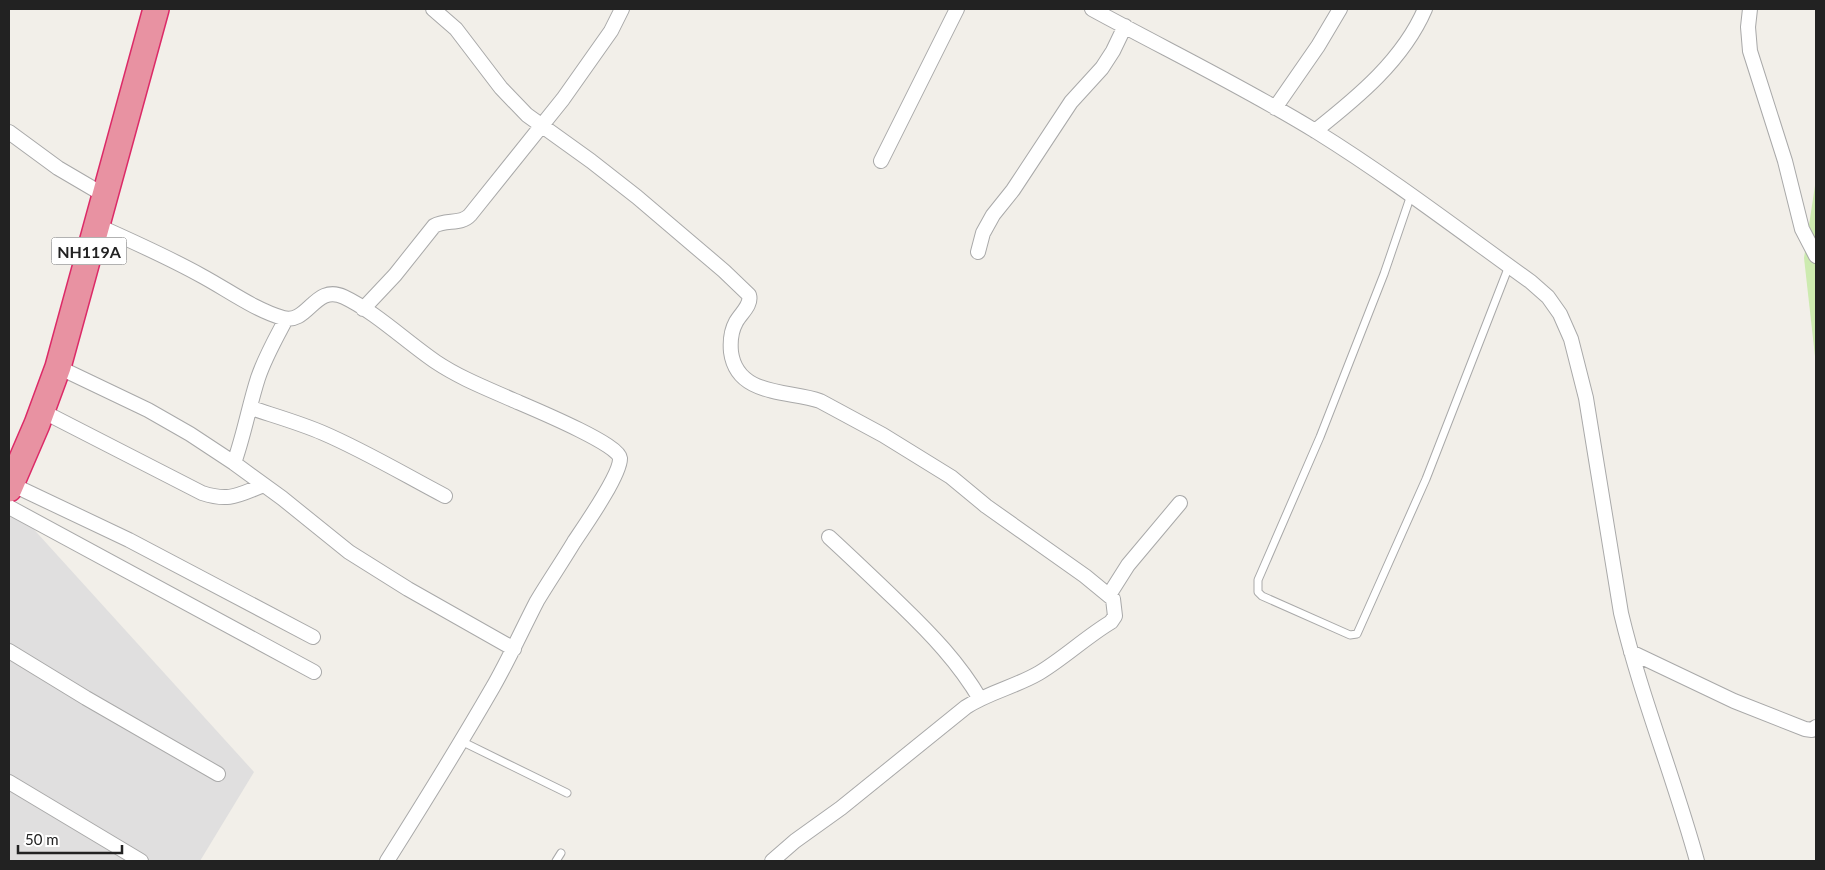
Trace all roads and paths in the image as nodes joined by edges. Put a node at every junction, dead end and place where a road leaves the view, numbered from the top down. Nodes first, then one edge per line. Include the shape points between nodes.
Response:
1 (156, 9) edge
2 (433, 9) edge
3 (622, 9) edge
4 (957, 9) edge
5 (1092, 9) edge
6 (1340, 9) edge
7 (1425, 9) edge
8 (1750, 9) edge
9 (1125, 26) junction
10 (1275, 108) junction
11 (541, 126) junction
12 (1315, 131) junction
13 (9, 132) edge
14 (881, 161) dead end
15 (104, 195) junction
16 (1411, 195) junction
17 (96, 225) junction
18 (978, 252) dead end
19 (1816, 256) edge
20 (1508, 266) junction
21 (363, 309) junction
22 (286, 319) junction
23 (58, 367) junction
24 (251, 408) junction
25 (42, 411) junction
26 (234, 463) junction
27 (264, 485) junction
28 (10, 493) edge
29 (445, 496) dead end
30 (1180, 503) dead end
31 (829, 537) dead end
32 (1109, 595) junction
33 (313, 637) dead end
34 (514, 649) junction
35 (9, 651) edge
36 (1631, 652) junction
37 (314, 672) dead end
38 (980, 699) junction
39 (1816, 727) edge
40 (461, 741) junction
41 (218, 774) dead end
42 (9, 782) edge
43 (567, 793) dead end
44 (560, 853) dead end
45 (141, 861) edge
46 (386, 861) edge
47 (556, 861) edge
48 (772, 861) edge
49 (1697, 861) edge

1 - 15 highway, NH119A
2 - 11 street via 456,29 514,103
3 - 11 street via 580,77
4 - 14 street
5 - 9 street
6 - 10 street
7 - 12 street via 1409,40 1392,61 1353,100
8 - 19 street via 1750,51 1785,161 1802,229
9 - 10 street
9 - 18 street via 1102,68 1071,102 1013,190 992,215 985,226
10 - 12 street
11 - 21 street via 467,218 434,226
11 - 32 street via 638,197 749,295 749,303 732,330 730,344 737,369 746,379 775,393 820,401 883,436 950,477
12 - 16 street
13 - 15 street via 58,168
15 - 17 highway, NH119A
16 - 20 street
16 - 20 lane via 1320,438 1258,580 1258,592 1262,596 1350,635 1356,634 1426,479
17 - 22 street via 145,246
17 - 23 highway, NH119A
20 - 36 street via 1548,298 1560,314 1571,339 1586,398 1621,613
21 - 22 street via 343,296 325,295 299,317
21 - 34 street via 460,376 577,429 619,453 619,465 607,490 538,600
22 - 24 street via 258,378
23 - 25 highway, NH119A
23 - 26 street via 148,410
24 - 26 street
24 - 29 street via 324,434
25 - 27 street via 202,493 231,498
25 - 28 highway, NH119A
26 - 27 street
27 - 34 street via 348,552
28 - 33 street via 128,540
28 - 37 street
30 - 32 street via 1128,565
31 - 38 street via 946,650
32 - 38 street via 1113,599 1115,616 1111,622 1041,672
34 - 40 street
35 - 41 street
36 - 39 street via 1734,702 1805,729
36 - 49 street
38 - 48 street
40 - 43 lane
40 - 46 street
42 - 45 street
44 - 47 lane

